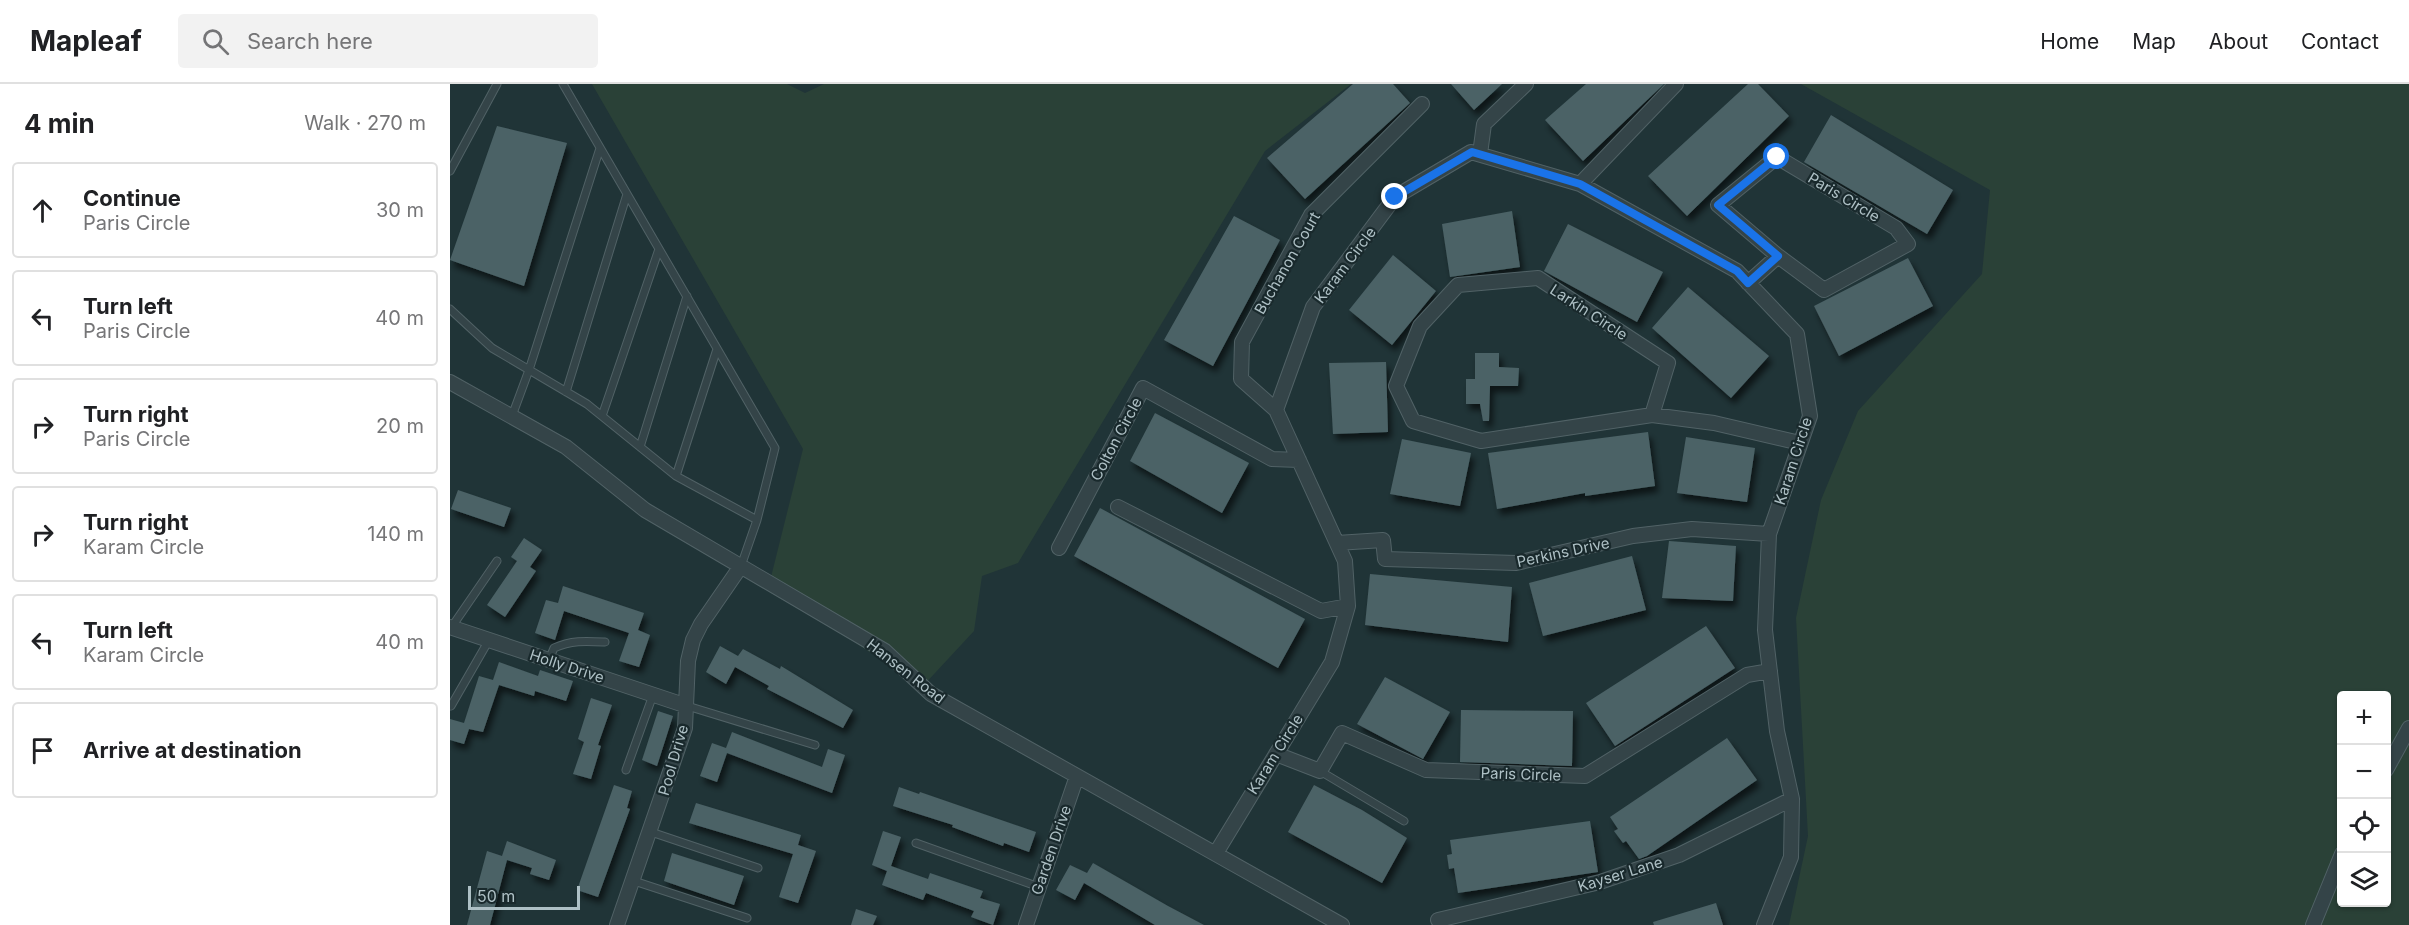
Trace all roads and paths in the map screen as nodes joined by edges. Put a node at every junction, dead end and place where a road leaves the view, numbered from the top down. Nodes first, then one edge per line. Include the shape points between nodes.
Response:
1 (497, 84) edge
2 (563, 84) edge
3 (1526, 84) edge
4 (1676, 84) edge
5 (1422, 104) dead end
6 (600, 148) junction
7 (1480, 154) junction
8 (450, 171) edge
9 (1580, 184) junction
10 (627, 194) junction
11 (659, 249) junction
12 (1778, 256) junction
13 (1748, 283) junction
14 (687, 296) junction
15 (450, 309) edge
16 (717, 349) junction
17 (529, 370) junction
18 (450, 382) edge
19 (566, 392) junction
20 (1276, 410) junction
21 (1652, 415) junction
22 (512, 416) junction
23 (602, 416) junction
24 (1800, 443) junction
25 (640, 447) junction
26 (1299, 460) junction
27 (676, 476) junction
28 (1118, 507) dead end
29 (757, 520) junction
30 (1769, 534) junction
31 (1336, 543) junction
32 (1059, 548) dead end
33 (497, 561) dead end
34 (741, 566) junction
35 (1348, 606) junction
36 (451, 627) edge
37 (489, 640) junction
38 (605, 642) dead end
39 (549, 660) junction
40 (1770, 671) junction
41 (653, 694) junction
42 (684, 705) junction
43 (451, 706) edge
44 (2409, 728) edge
45 (815, 746) dead end
46 (1276, 754) junction
47 (2391, 761) edge
48 (626, 770) dead end
49 (1320, 771) junction
50 (1077, 776) junction
51 (1792, 799) junction
52 (1404, 821) dead end
53 (651, 832) junction
54 (916, 843) dead end
55 (1216, 853) junction
56 (2337, 866) edge
57 (758, 868) dead end
58 (634, 881) junction
59 (1039, 887) junction
60 (747, 918) dead end
61 (1438, 923) edge
62 (617, 925) edge
63 (1026, 925) edge
64 (1342, 925) edge
65 (1764, 925) edge
66 (2313, 925) edge

1 - 8 lane
2 - 6 lane
3 - 7 street via 1484,124
4 - 9 street
5 - 20 street, Buchanon Court via 1311,215 1242,342 1241,379
6 - 10 lane
6 - 17 lane
7 - 9 street, Karam Circle
7 - 20 street, Karam Circle via 1472,152 1395,197 1313,307
9 - 13 street, Karam Circle via 1737,271
10 - 11 lane
10 - 19 lane
11 - 14 lane
11 - 23 lane
12 - 12 street, Paris Circle via 1824,290 1908,244 1896,228 1777,157 1718,205
12 - 13 street
13 - 24 street, Karam Circle via 1797,334 1810,416
14 - 16 lane
14 - 25 lane
15 - 17 lane via 492,348
16 - 27 lane
16 - 29 lane via 775,448
17 - 19 lane
17 - 22 lane
18 - 22 street, Hansen Road
19 - 23 lane
20 - 26 street, Karam Circle
21 - 21 street, Larkin Circle via 1481,441 1413,421 1396,386 1420,326 1458,285 1538,278 1668,363
21 - 24 street, Larkin Circle via 1714,423
22 - 34 street, Hansen Road via 582,458 645,510
23 - 25 lane
24 - 30 street, Karam Circle
25 - 27 lane
26 - 31 street, Karam Circle
26 - 32 street, Colton Circle via 1272,459 1143,388
27 - 29 lane
28 - 35 street via 1321,610
29 - 34 lane
30 - 31 street, Perkins Drive via 1680,530 1633,536 1516,563 1404,562 1385,559 1383,540
30 - 40 street, Karam Circle via 1765,630
31 - 35 street, Karam Circle via 1345,561
33 - 36 lane
34 - 42 street, Pool Drive via 693,640
34 - 50 street, Hansen Road via 885,651 931,694
35 - 46 street, Karam Circle via 1332,662
36 - 37 street, Holly Drive
37 - 39 street, Holly Drive
37 - 43 lane
38 - 39 lane via 574,641 561,645 554,648
39 - 41 street, Holly Drive
40 - 49 street, Paris Circle via 1747,675 1585,776 1426,771 1342,733
40 - 51 street, Karam Circle via 1777,731
41 - 42 street, Holly Drive
41 - 48 lane
42 - 45 lane
42 - 53 street, Pool Drive via 685,728
44 - 47 street
46 - 49 street
46 - 55 street, Karam Circle
49 - 52 lane
50 - 55 street, Hansen Road
50 - 59 street, Garden Drive
51 - 61 street, Kayser Lane via 1679,855 1600,882
51 - 65 street, Karam Circle via 1791,857
53 - 57 lane
53 - 58 street, Pool Drive
54 - 59 lane
55 - 64 street, Hansen Road
56 - 66 street
58 - 60 lane
58 - 62 street, Pool Drive
59 - 63 street, Garden Drive

